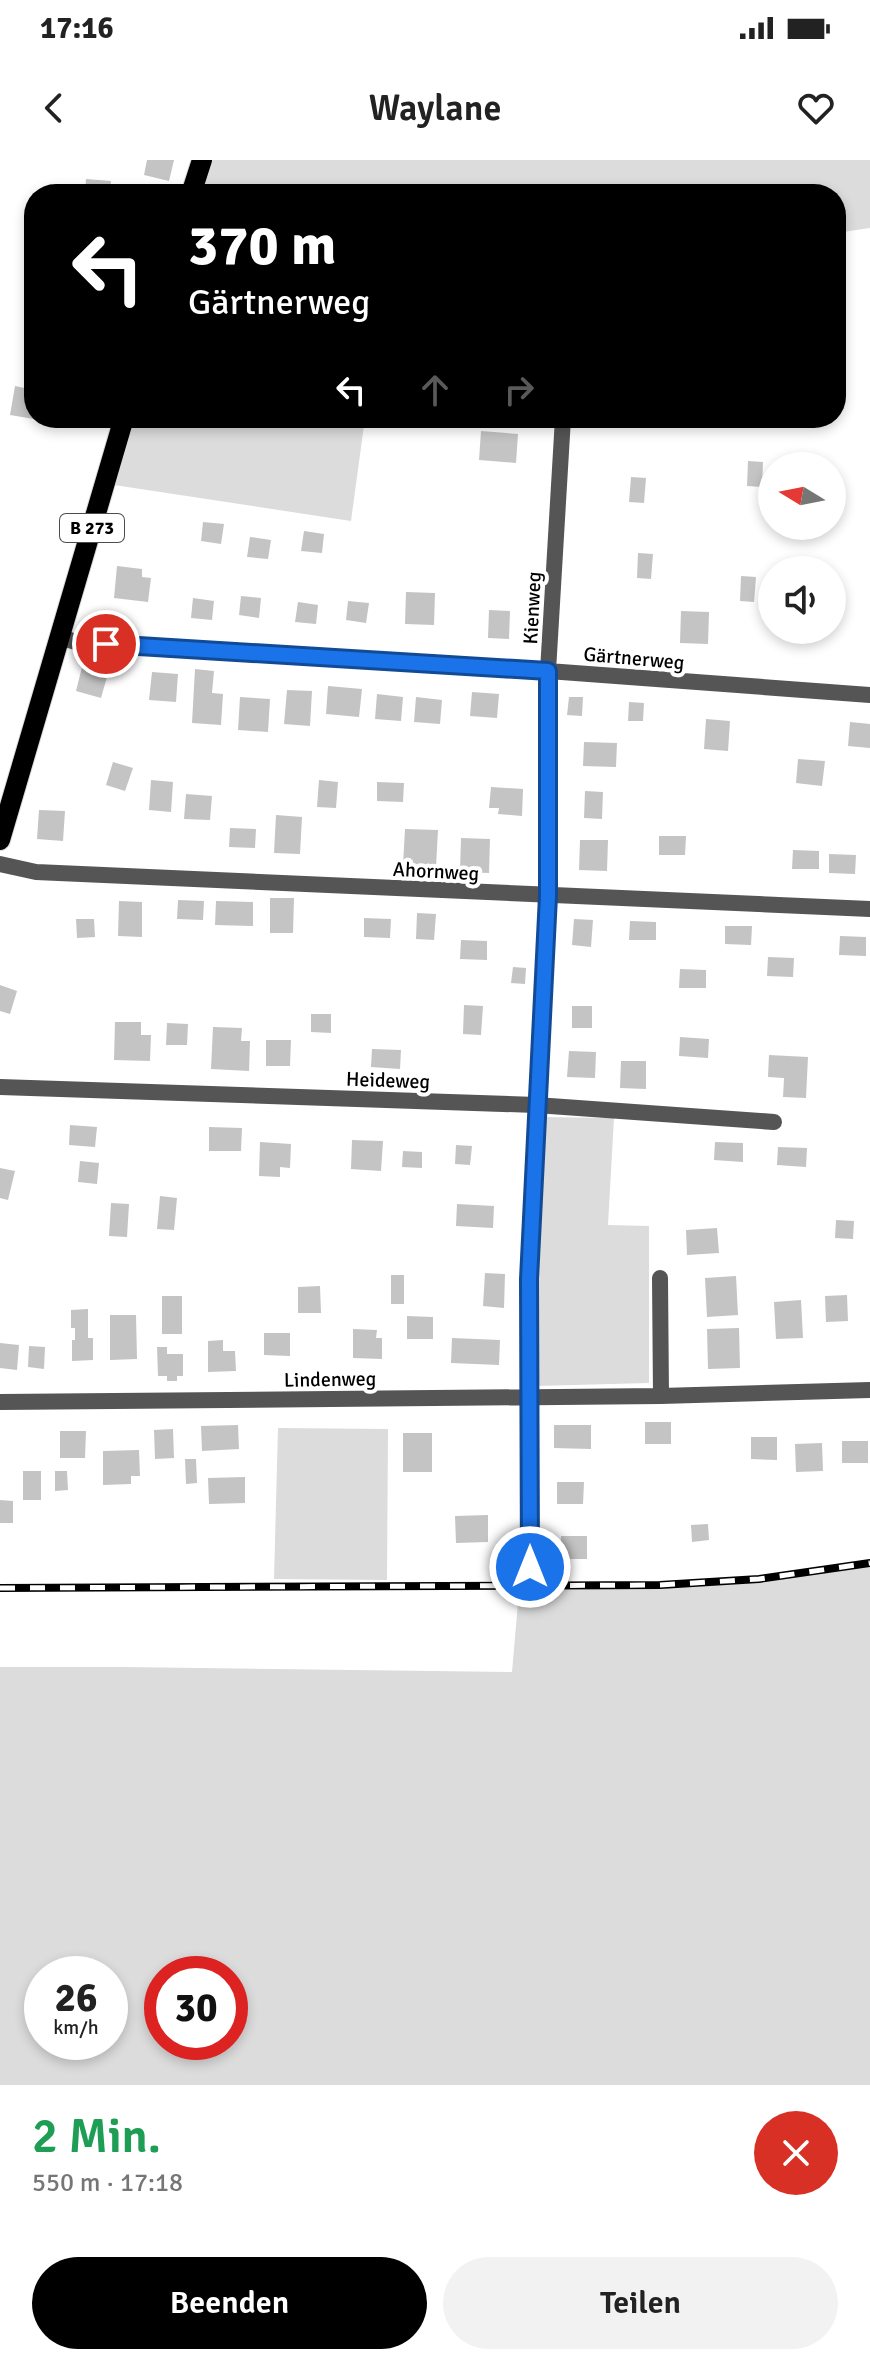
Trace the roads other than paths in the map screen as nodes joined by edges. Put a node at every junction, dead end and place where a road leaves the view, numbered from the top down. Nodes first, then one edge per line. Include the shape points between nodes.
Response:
1 (202, 160) edge
2 (194, 184) edge
3 (121, 428) edge
4 (562, 428) edge
5 (60, 637) junction
6 (548, 671) junction
7 (870, 695) edge
8 (0, 840) edge
9 (0, 864) edge
10 (548, 896) junction
11 (870, 909) edge
12 (0, 1087) edge
13 (536, 1105) junction
14 (774, 1122) dead end
15 (660, 1278) dead end
16 (870, 1390) edge
17 (661, 1396) junction
18 (529, 1397) junction
19 (0, 1402) edge
20 (530, 1567) dead end

1 - 2 main road
3 - 5 main road, B 273
4 - 6 street, Kienweg
5 - 6 street, Gärtnerweg via 79,643
5 - 8 main road, B 273
6 - 7 street, Gärtnerweg
6 - 10 street, Kienweg
9 - 10 street, Ahornweg via 36,872
10 - 11 street, Ahornweg
10 - 13 street, Kienweg
12 - 13 street, Heideweg
13 - 14 street, Heideweg
13 - 18 street, Kienweg
15 - 17 street
16 - 17 street, Lindenweg
17 - 18 street, Lindenweg
18 - 19 street, Lindenweg
18 - 20 street, Kienweg

